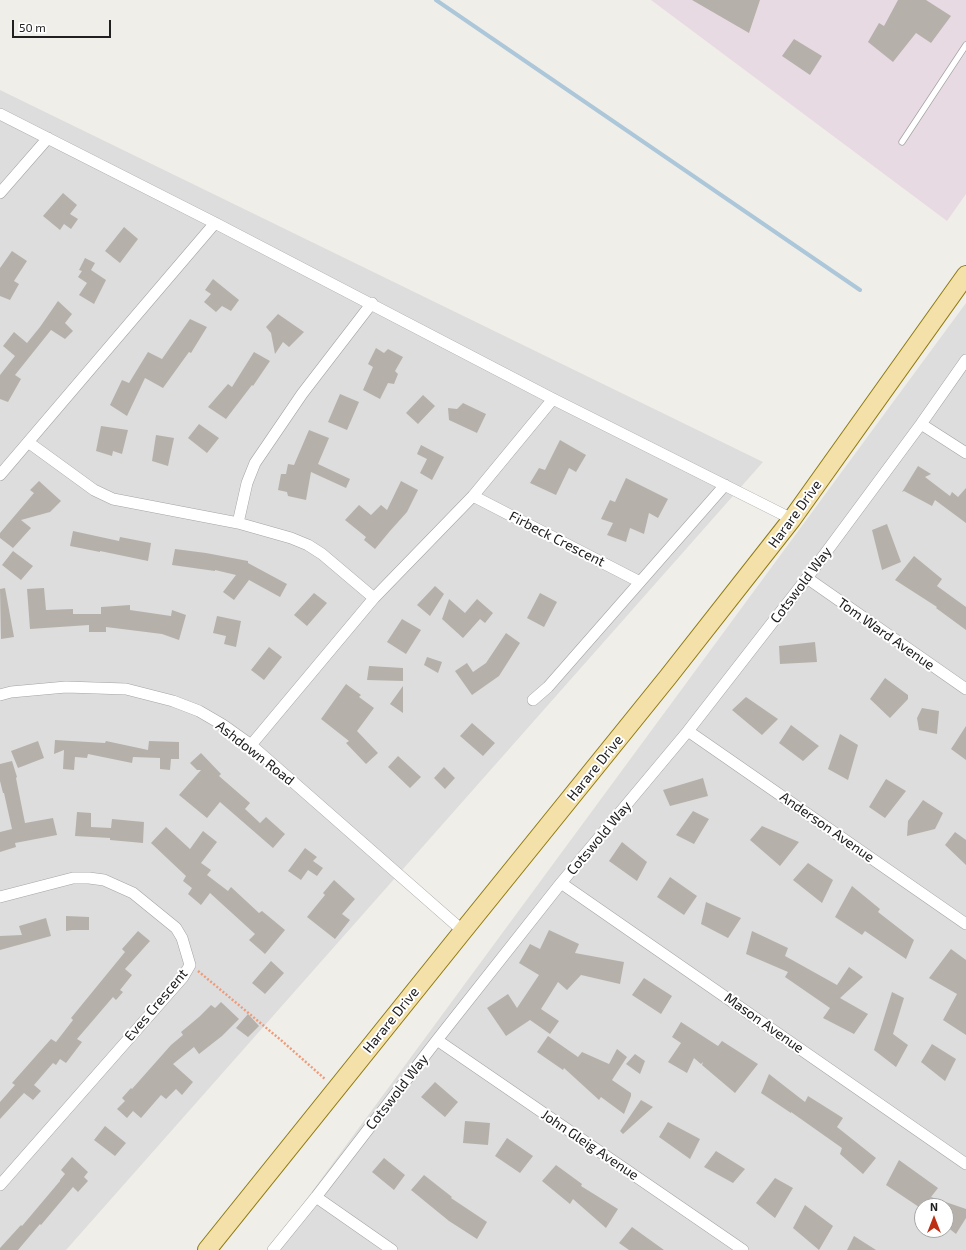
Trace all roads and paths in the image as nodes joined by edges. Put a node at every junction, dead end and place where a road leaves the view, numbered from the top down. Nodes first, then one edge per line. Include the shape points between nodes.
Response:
1 (966, 45) edge
2 (0, 114) edge
3 (48, 138) junction
4 (902, 142) dead end
5 (0, 193) edge
6 (216, 222) junction
7 (966, 275) edge
8 (372, 304) junction
9 (966, 360) edge
10 (553, 398) junction
11 (921, 424) junction
12 (28, 442) junction
13 (966, 453) edge
14 (0, 475) edge
15 (725, 484) junction
16 (473, 496) junction
17 (792, 519) junction
18 (238, 523) junction
19 (807, 578) junction
20 (640, 582) junction
21 (374, 598) junction
22 (966, 689) edge
23 (0, 695) edge
24 (533, 700) dead end
25 (688, 731) junction
26 (251, 745) junction
27 (562, 883) junction
28 (0, 897) edge
29 (966, 924) edge
30 (463, 931) junction
31 (190, 965) junction
32 (437, 1040) junction
33 (336, 1089) junction
34 (966, 1164) edge
35 (0, 1185) edge
36 (316, 1196) junction
37 (207, 1250) edge
38 (273, 1250) edge
39 (392, 1250) edge
40 (743, 1250) edge

1 - 4 lane
2 - 3 street
3 - 5 street
3 - 6 street
6 - 8 street
6 - 12 street
7 - 17 main road, Harare Drive
8 - 10 street
8 - 18 street via 302,394 255,463 247,483
9 - 11 street, Cotswold Way
10 - 15 street
10 - 16 street
11 - 13 street
11 - 19 street, Cotswold Way
12 - 14 street
12 - 18 street via 94,490 113,499
15 - 17 street
15 - 20 street
16 - 20 street, Firbeck Crescent
16 - 21 street
17 - 30 main road, Harare Drive
18 - 21 street via 308,545
19 - 22 street, Tom Ward Avenue
19 - 25 street, Cotswold Way
20 - 24 street via 548,687
21 - 26 street
23 - 26 street, Ashdown Road via 66,687 126,689 173,701 199,711
25 - 27 street, Cotswold Way
25 - 29 street, Anderson Avenue
26 - 30 street, Ashdown Road
27 - 32 street, Cotswold Way
27 - 34 street, Mason Avenue
28 - 31 street, Eves Crescent via 73,878 104,880 133,893 176,928 182,938
30 - 33 main road, Harare Drive
31 - 33 path
31 - 35 street, Eves Crescent via 183,977
32 - 36 street, Cotswold Way
32 - 40 street, John Gleig Avenue
33 - 37 main road, Harare Drive
36 - 38 street, Cotswold Way
36 - 39 street

